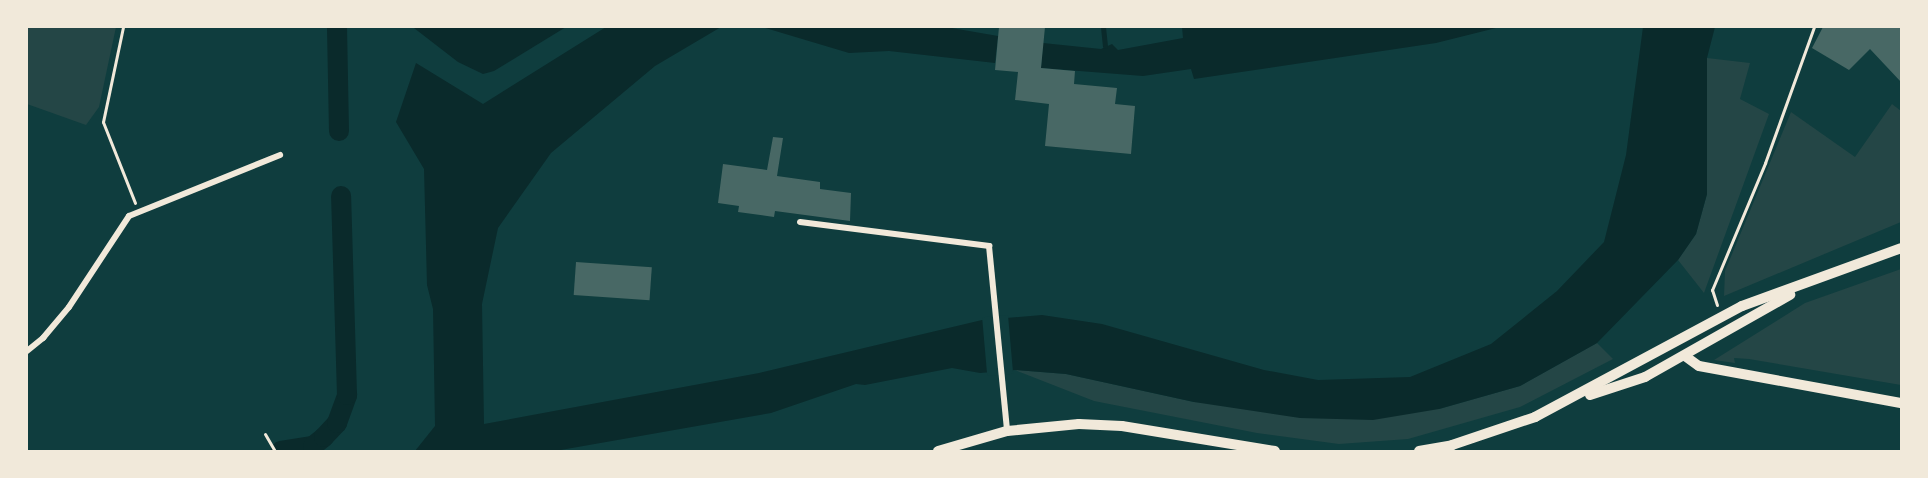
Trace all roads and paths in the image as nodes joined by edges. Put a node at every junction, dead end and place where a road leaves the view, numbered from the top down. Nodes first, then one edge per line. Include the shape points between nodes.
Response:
1 (123, 27) edge
2 (1814, 27) edge
3 (280, 155) dead end
4 (138, 211) junction
5 (801, 222) dead end
6 (1901, 248) edge
7 (1810, 283) junction
8 (1719, 309) dead end
9 (27, 351) edge
10 (1685, 356) junction
11 (1901, 403) edge
12 (1564, 404) junction
13 (1007, 431) junction
14 (264, 434) dead end
15 (275, 451) edge
16 (938, 451) edge
17 (1275, 451) edge
18 (1419, 451) edge

1 - 4 path via 103,122
2 - 8 path via 1765,163 1712,290
3 - 4 street
4 - 9 street via 129,216 69,307
5 - 13 street via 989,246
6 - 7 street
7 - 10 street
7 - 12 street via 1742,306
10 - 11 street via 1699,366 1825,386
10 - 12 street via 1645,377
12 - 18 street via 1497,431
13 - 16 street
13 - 17 street via 1104,425
14 - 15 path

